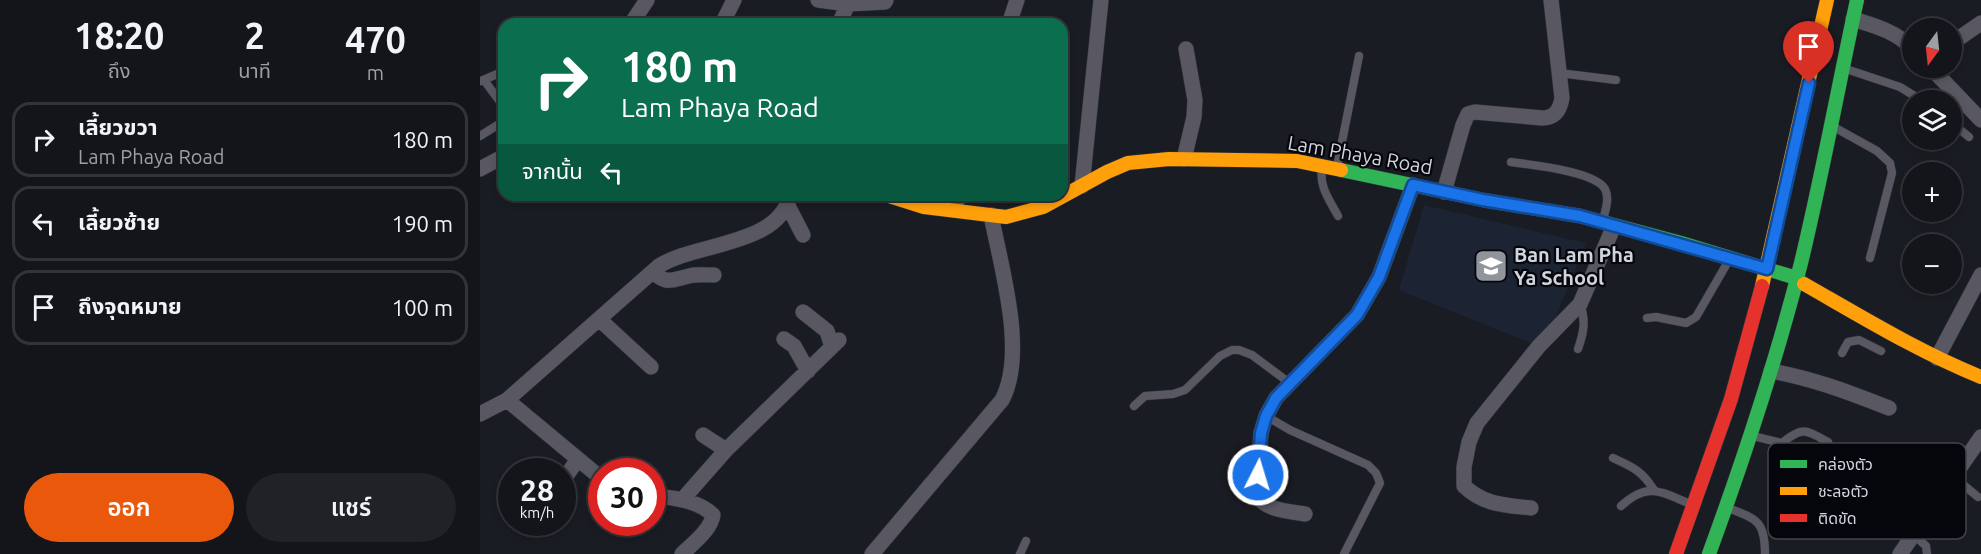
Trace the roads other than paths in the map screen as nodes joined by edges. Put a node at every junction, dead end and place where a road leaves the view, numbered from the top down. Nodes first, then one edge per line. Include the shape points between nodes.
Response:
1 (647, 0) edge
2 (734, 0) edge
3 (818, 0) edge
4 (886, 0) edge
5 (1017, 0) edge
6 (1101, 0) edge
7 (1551, 0) edge
8 (1827, 0) edge
9 (1857, 0) edge
10 (849, 2) edge
11 (635, 18) edge
12 (725, 18) edge
13 (842, 18) edge
14 (1011, 18) edge
15 (1852, 19) junction
16 (1981, 23) edge
17 (1962, 36) edge
18 (1902, 38) edge
19 (1186, 49) dead end
20 (1359, 56) dead end
21 (1842, 68) junction
22 (1559, 73) junction
23 (498, 74) edge
24 (1941, 78) edge
25 (1616, 80) dead end
26 (482, 81) edge
27 (1905, 90) edge
28 (498, 100) edge
29 (1981, 120) edge
30 (498, 125) edge
31 (1831, 125) junction
32 (1962, 131) edge
33 (480, 136) edge
34 (1969, 137) dead end
35 (498, 159) edge
36 (1184, 159) junction
37 (1511, 162) dead end
38 (1322, 166) junction
39 (480, 169) edge
40 (1337, 169) junction
41 (1413, 185) junction
42 (1082, 186) junction
43 (1444, 192) junction
44 (1068, 194) edge
45 (789, 201) edge
46 (905, 201) edge
47 (1054, 201) edge
48 (956, 203) edge
49 (991, 215) junction
50 (1338, 216) dead end
51 (1608, 224) junction
52 (803, 235) dead end
53 (1870, 258) dead end
54 (1729, 259) junction
55 (1770, 270) junction
56 (652, 272) junction
57 (714, 274) dead end
58 (1981, 275) edge
59 (1792, 278) junction
60 (1580, 304) junction
61 (803, 312) dead end
62 (1647, 318) dead end
63 (599, 319) junction
64 (1868, 321) junction
65 (784, 339) dead end
66 (1859, 340) junction
67 (1578, 349) dead end
68 (1881, 351) dead end
69 (1842, 353) dead end
70 (1936, 358) junction
71 (651, 367) dead end
72 (808, 371) junction
73 (1771, 371) junction
74 (1981, 377) edge
75 (1291, 384) junction
76 (507, 400) junction
77 (1134, 405) dead end
78 (1889, 408) dead end
79 (480, 414) edge
80 (1266, 416) junction
81 (703, 435) dead end
82 (1750, 436) junction
83 (1981, 437) edge
84 (1828, 442) dead end
85 (1782, 443) joint
86 (726, 450) junction
87 (1612, 458) dead end
88 (578, 459) junction
89 (1966, 459) edge
90 (576, 462) edge
91 (588, 467) edge
92 (1966, 487) edge
93 (1654, 490) junction
94 (666, 497) edge
95 (1978, 497) dead end
96 (682, 500) junction
97 (1695, 505) junction
98 (1621, 506) dead end
99 (1727, 507) junction
100 (1531, 508) dead end
101 (1305, 514) dead end
102 (1911, 539) edge
103 (1918, 539) edge
104 (1026, 541) dead end
105 (682, 554) edge
106 (872, 554) edge
107 (1020, 554) edge
108 (1344, 554) edge
109 (1676, 554) edge
110 (1709, 554) edge
111 (1765, 554) edge
112 (1900, 554) edge
113 (1927, 554) edge

1 - 11 street
2 - 12 street
3 - 10 street
4 - 10 street
5 - 14 street
6 - 42 street
7 - 22 street
8 - 55 street
9 - 15 street
10 - 13 street
15 - 18 street
15 - 21 street
16 - 17 street
19 - 36 street via 1195,100
20 - 40 lane
21 - 27 lane
21 - 31 street
22 - 25 lane
22 - 43 street via 1562,98 1549,118 1468,114
23 - 26 lane
24 - 29 street
26 - 28 lane
30 - 33 lane
31 - 53 lane via 1877,151 1890,163 1892,173
31 - 59 street via 1811,220
32 - 34 lane
35 - 39 street
36 - 38 street, Lam Phaya Road via 1297,161
36 - 42 street, Lam Phaya Road via 1128,163
37 - 51 lane via 1598,181 1608,197
38 - 40 street, Lam Phaya Road
38 - 50 lane via 1322,188
40 - 41 street, Lam Phaya Road
41 - 43 street, Lam Phaya Road
41 - 75 street via 1379,277 1357,315
42 - 44 street, Lam Phaya Road
43 - 51 street, Lam Phaya Road
45 - 52 street
45 - 56 street via 776,220 761,229 732,242 675,258
46 - 48 street, Lam Phaya Road via 924,207
47 - 49 street, Lam Phaya Road via 1026,213
48 - 49 street, Lam Phaya Road
49 - 106 street via 1014,349 1009,386 1002,400
51 - 54 street, Lam Phaya Road
51 - 60 street
54 - 55 street, Lam Phaya Road
54 - 62 lane via 1696,316 1686,323
55 - 59 street, Lam Phaya Road
55 - 97 street
56 - 57 street via 669,280
56 - 63 street
58 - 70 street
59 - 64 street, Lam Phaya Road
59 - 73 street
60 - 67 lane via 1584,330
60 - 100 street via 1510,381 1477,423 1469,442 1464,486 1475,496 1493,503
61 - 72 street via 827,331 836,344
63 - 71 street
63 - 76 street
64 - 66 lane
64 - 70 street, Lam Phaya Road
65 - 72 street via 794,346
66 - 68 lane
66 - 69 lane via 1848,342
70 - 74 street, Lam Phaya Road
72 - 86 street
73 - 78 street via 1838,388
73 - 82 street
75 - 77 lane via 1251,355 1232,350 1220,356 1185,390 1145,396
75 - 80 street via 1276,398
76 - 79 street
76 - 88 street
80 - 101 street via 1256,495 1274,508
80 - 108 lane via 1368,465 1377,473 1380,483
81 - 86 street
82 - 85 lane
82 - 99 street
83 - 89 street
84 - 85 lane via 1809,432 1796,432
86 - 96 street
87 - 93 lane via 1637,469
88 - 90 street
88 - 91 street
92 - 95 lane
93 - 97 lane
93 - 98 lane via 1634,493
94 - 96 street
96 - 105 street via 706,508 713,515 703,533
97 - 109 street
99 - 110 street
99 - 111 lane via 1760,524 1765,535
102 - 112 street
103 - 113 lane via 1926,546
104 - 107 lane

